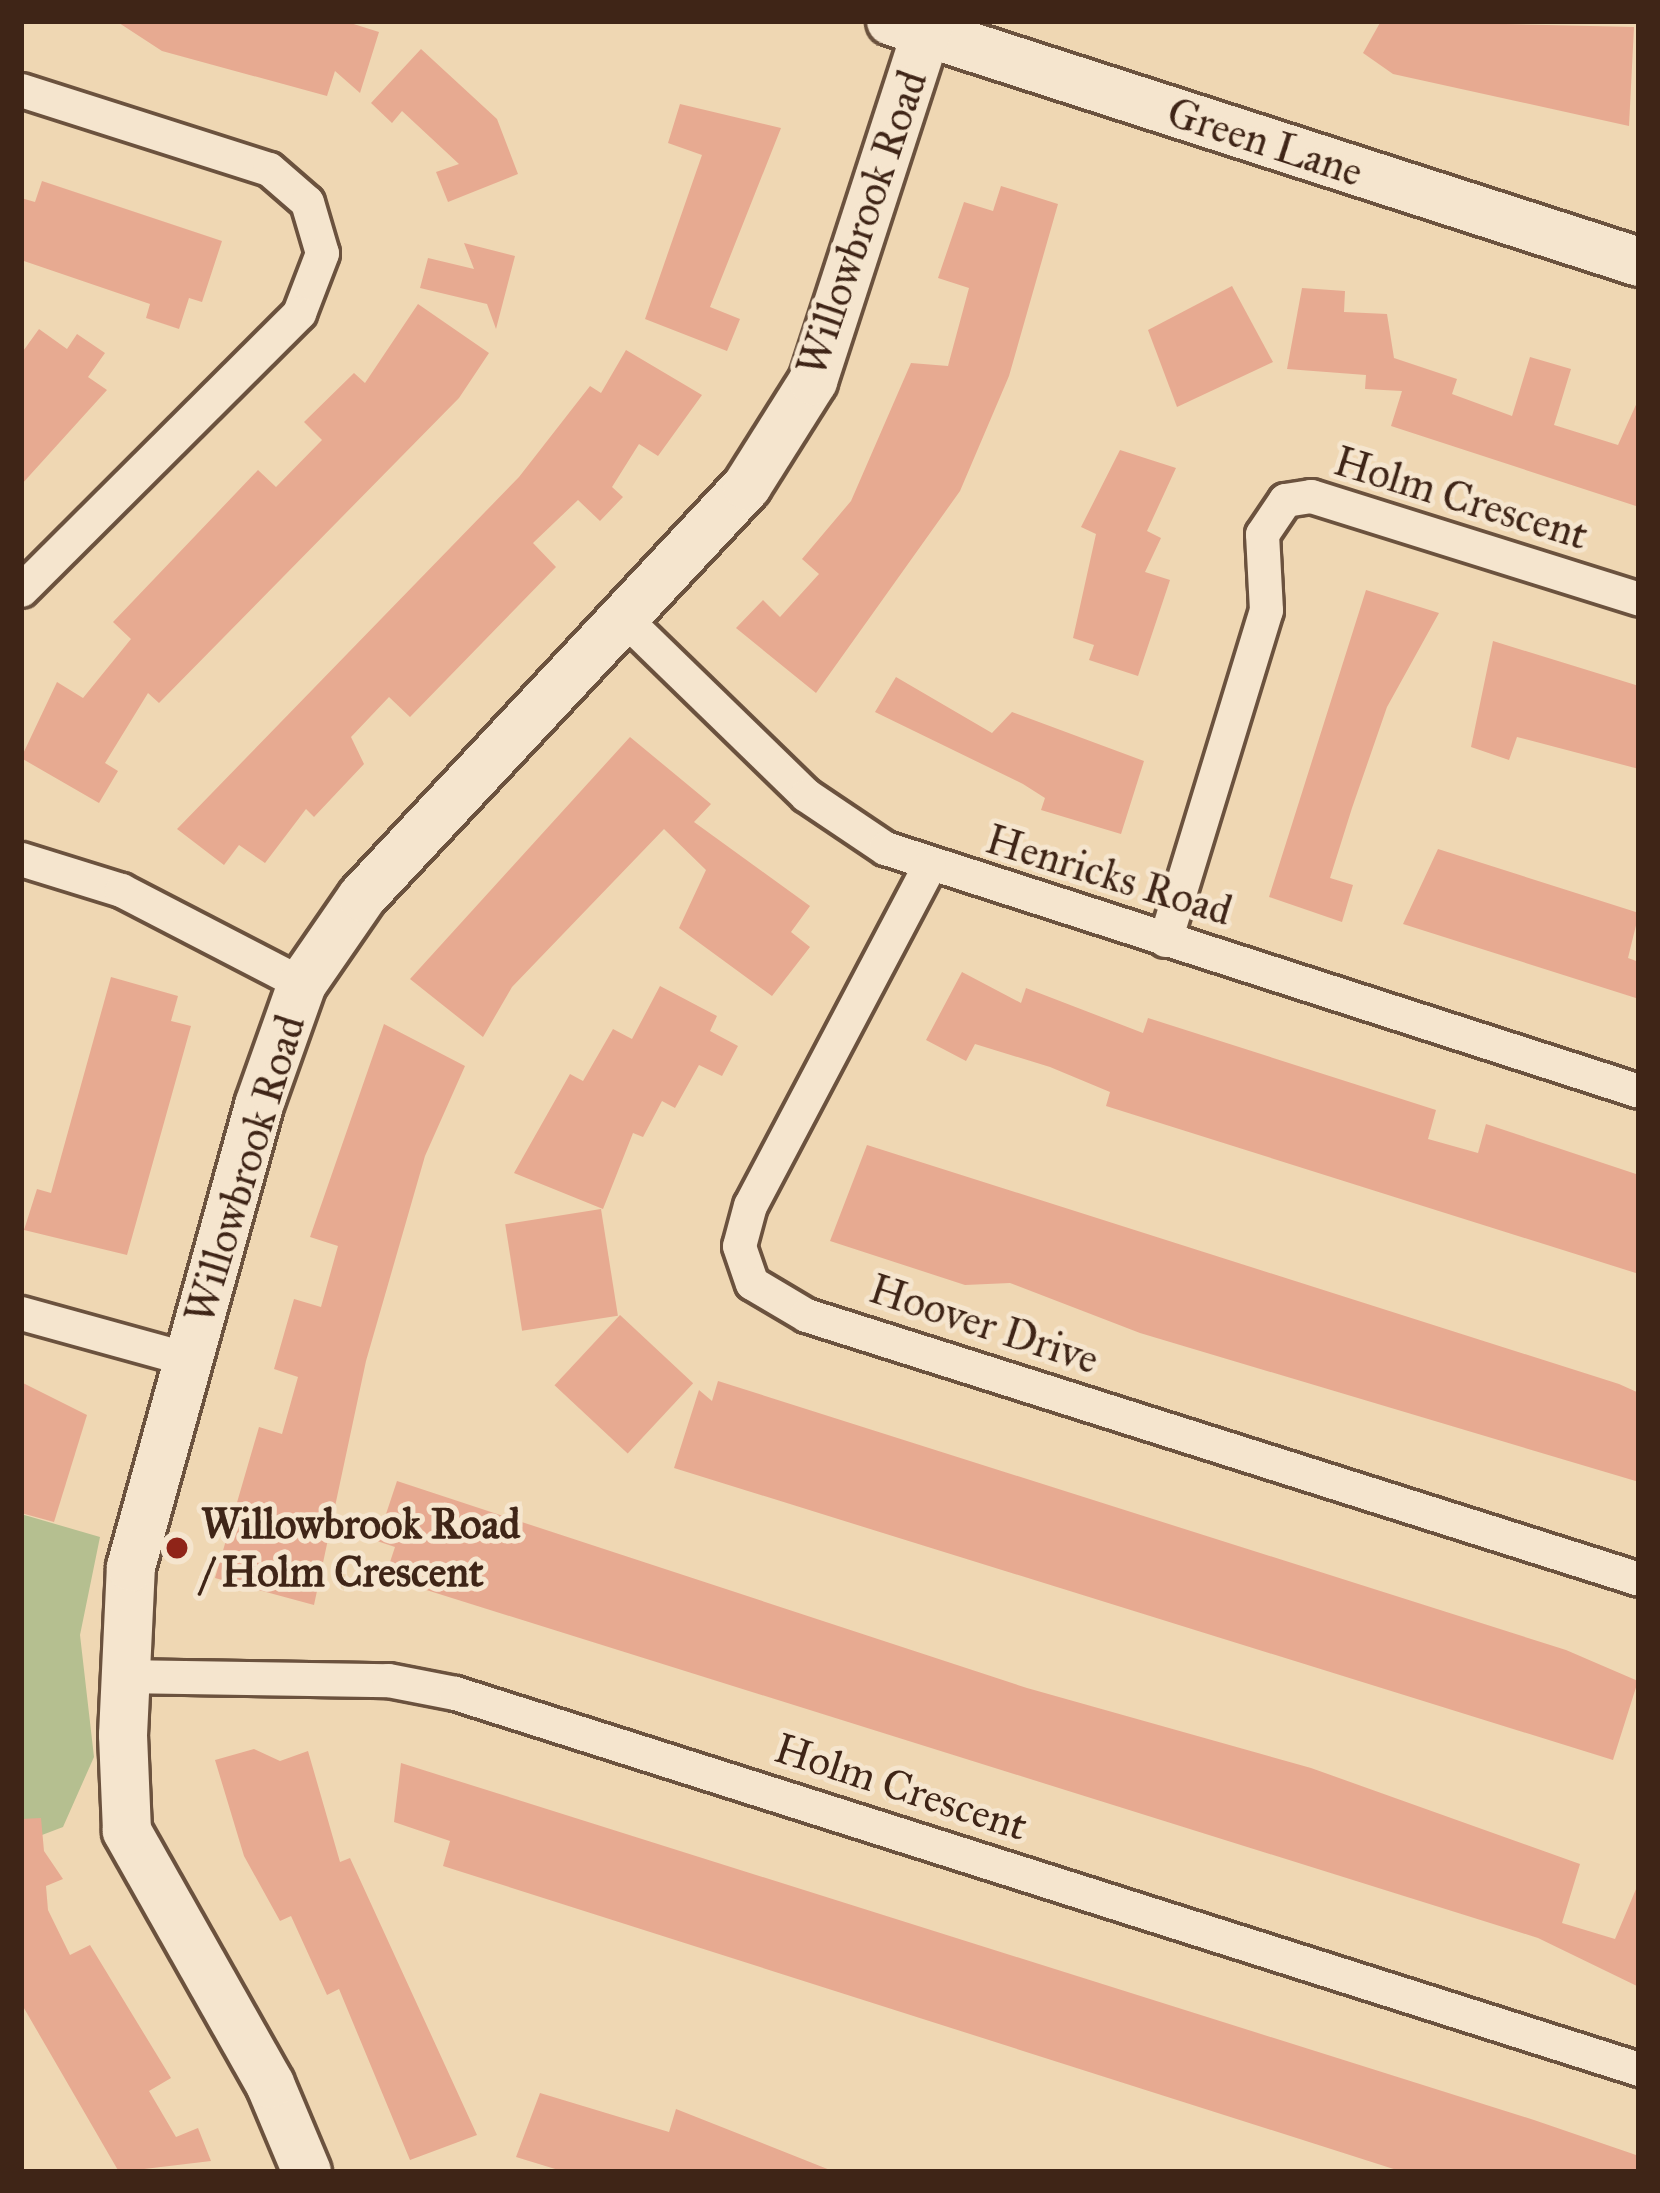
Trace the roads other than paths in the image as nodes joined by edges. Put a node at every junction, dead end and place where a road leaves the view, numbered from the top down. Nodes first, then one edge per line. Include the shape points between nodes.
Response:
1 (916, 25) edge
2 (21, 90) edge
3 (1639, 262) edge
4 (21, 590) edge
5 (1639, 599) edge
6 (625, 619) junction
7 (21, 859) edge
8 (929, 866) junction
9 (1165, 940) junction
10 (302, 984) junction
11 (1639, 1090) edge
12 (21, 1313) edge
13 (188, 1359) junction
14 (1639, 1579) edge
15 (121, 1676) junction
16 (1639, 2068) edge
17 (307, 2172) edge

1 - 3 street, Green Lane
1 - 6 street, Willowbrook Road via 813,381 747,486
2 - 4 street via 269,170 308,202 322,254 299,313
5 - 9 street, Holm Crescent via 1311,496 1286,500 1262,534 1266,610
6 - 8 street, Henricks Road via 806,794
6 - 10 street, Willowbrook Road via 362,897
7 - 10 street via 121,890
8 - 9 street, Henricks Road
8 - 14 street, Hoover Drive via 750,1205 739,1246 752,1283 806,1315
9 - 11 street, Henricks Road
10 - 13 street, Willowbrook Road
12 - 13 street
13 - 15 street, Willowbrook Road via 131,1568
15 - 16 street, Holm Crescent via 388,1680 455,1693
15 - 17 street, Willowbrook Road via 128,1831 270,2084

